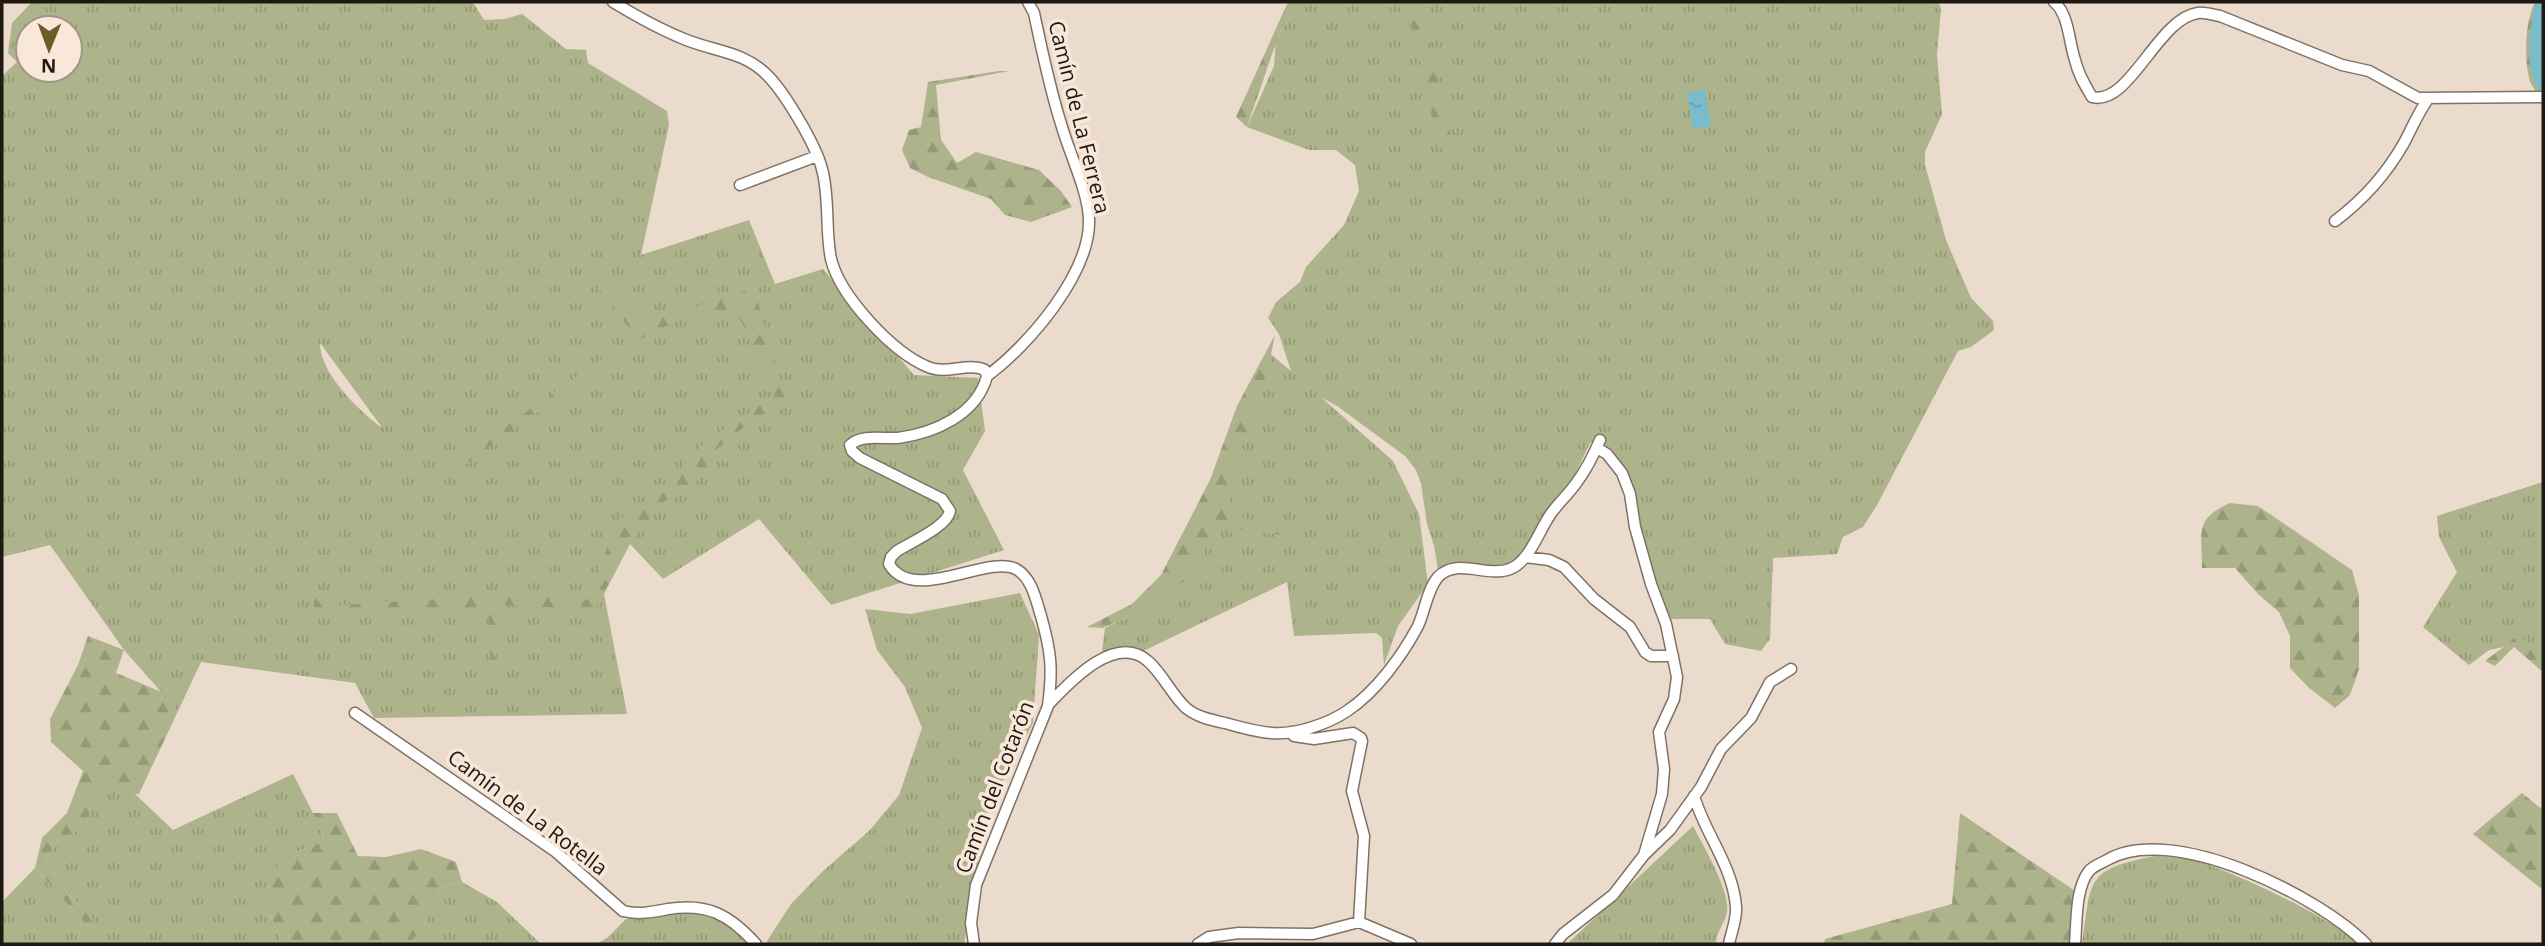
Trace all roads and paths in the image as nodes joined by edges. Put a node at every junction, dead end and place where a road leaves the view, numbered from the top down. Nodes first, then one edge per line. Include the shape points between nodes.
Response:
1 (613, 2) edge
2 (1028, 2) edge
3 (2054, 2) edge
4 (2543, 97) edge
5 (2428, 99) junction
6 (817, 156) junction
7 (740, 185) dead end
8 (2335, 221) dead end
9 (986, 376) junction
10 (1525, 556) junction
11 (1673, 656) junction
12 (1791, 669) dead end
13 (1048, 706) junction
14 (355, 713) dead end
15 (1291, 732) junction
16 (1694, 796) junction
17 (1644, 855) junction
18 (1359, 922) junction
19 (755, 944) edge
20 (974, 944) edge
21 (1198, 944) edge
22 (1411, 944) edge
23 (1555, 944) edge
24 (1729, 944) edge
25 (2074, 944) edge
26 (2366, 944) edge

1 - 6 street via 685,40 756,63 772,80
2 - 9 street, Camín de La Ferrera via 1087,206 1089,229 1062,292 1034,332
3 - 5 street via 2060,6 2075,62 2092,97 2101,99 2115,93 2168,32 2200,12 2369,71
4 - 5 street
5 - 8 street via 2396,156 2357,204
6 - 7 street
6 - 9 street via 831,257 838,281 852,302 878,330 927,367 979,367
9 - 13 street, Camín del Cotarón via 969,407 949,423 924,433 863,439 850,445 860,458 942,499 950,511 943,523 891,557 893,571 930,581 1008,567 1026,578 1051,648
10 - 11 street via 1564,567 1630,627 1645,652
10 - 11 street via 1598,444 1626,483
10 - 15 street via 1513,569 1462,568 1438,577 1418,625 1368,694 1346,712
11 - 17 street via 1677,689 1659,732 1662,794
12 - 16 street via 1770,682 1751,718 1721,749
13 - 15 street via 1098,661 1136,654 1149,662 1196,715 1262,732
13 - 20 street, Camín del Cotarón via 976,885 971,923
14 - 19 street, Camín de La Rotella via 556,852 623,911 712,910
15 - 18 street via 1304,738 1353,733 1361,738 1352,783 1364,836
16 - 17 street via 1670,830
16 - 24 street via 1733,890 1736,909
17 - 23 street via 1613,895
18 - 21 street via 1312,934 1239,933 1209,937
18 - 22 street
25 - 26 street via 2081,887 2090,870 2117,854 2147,850 2210,858 2271,883 2334,917

